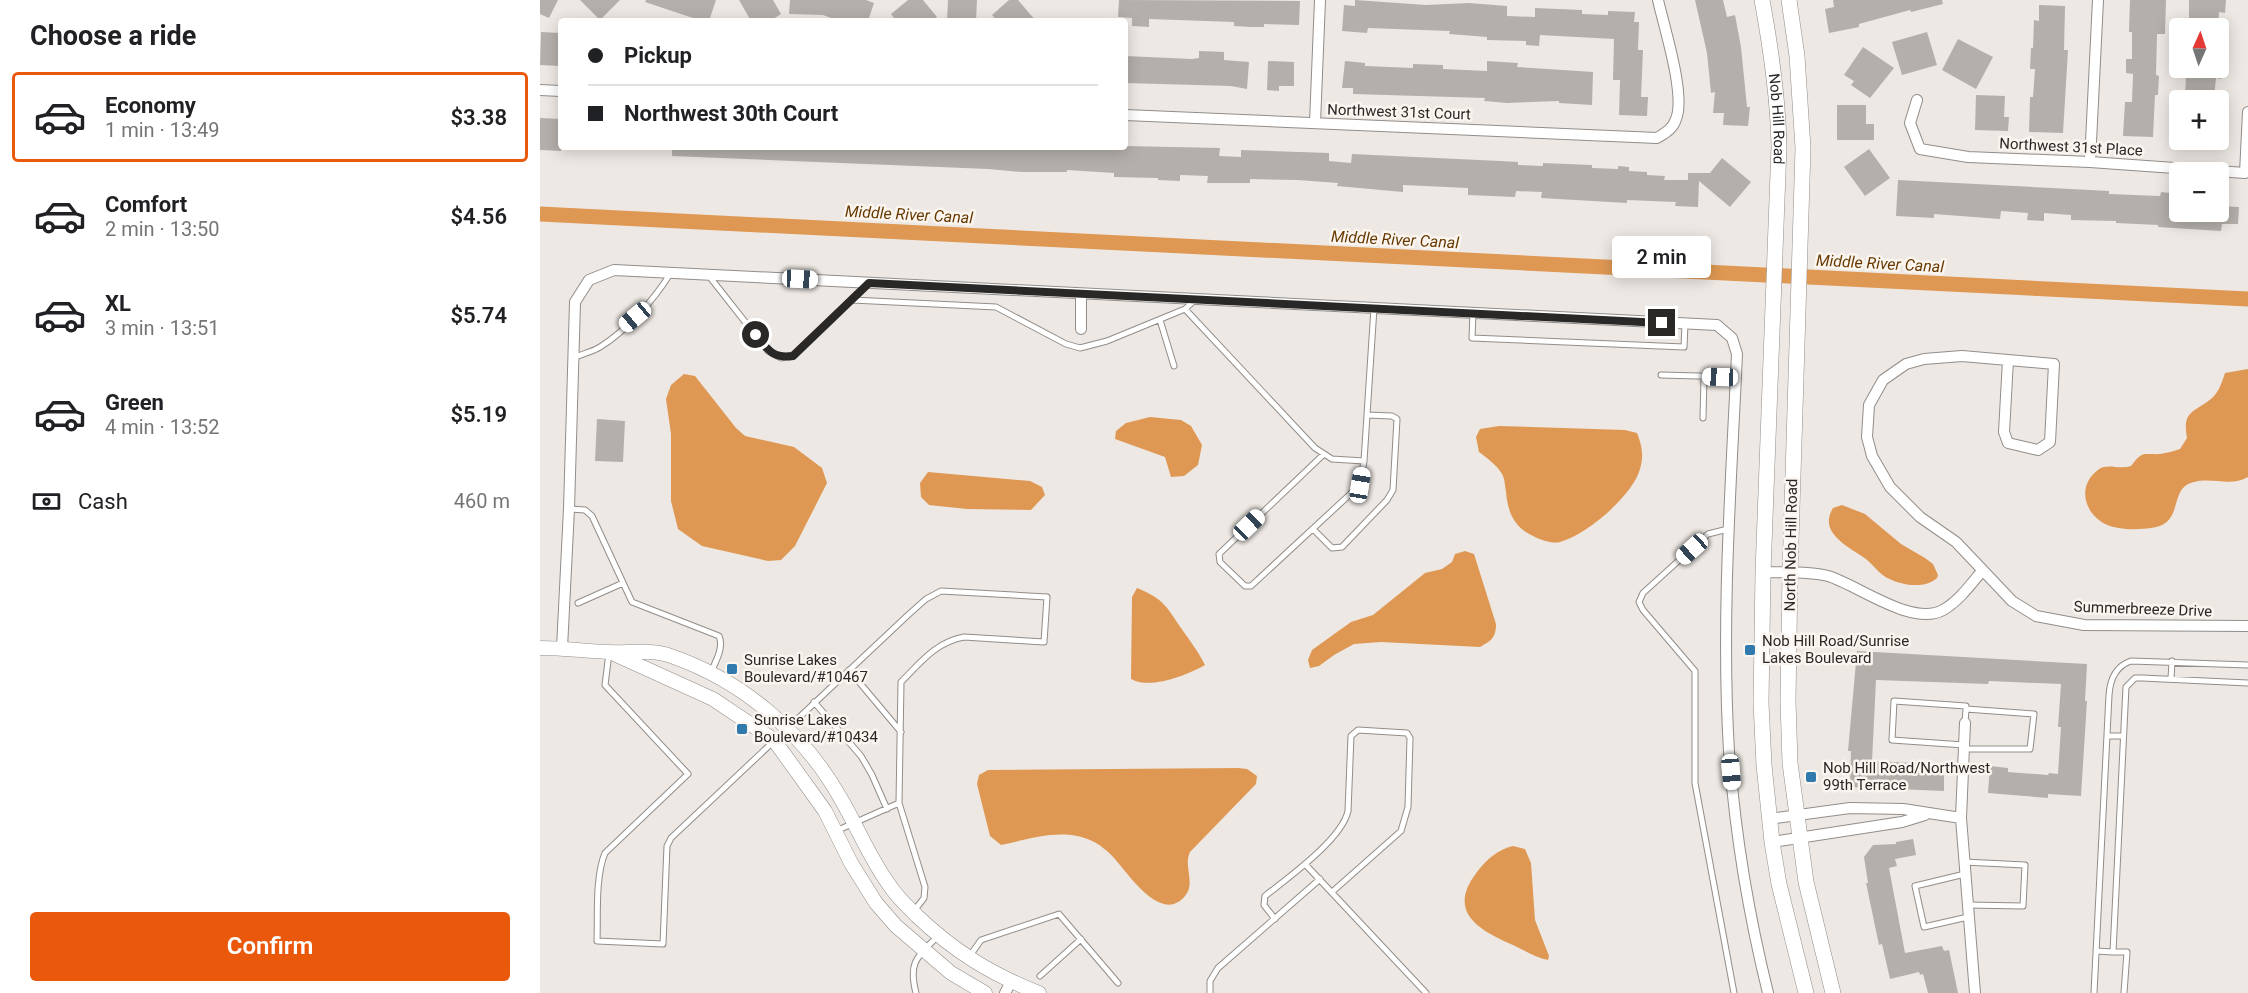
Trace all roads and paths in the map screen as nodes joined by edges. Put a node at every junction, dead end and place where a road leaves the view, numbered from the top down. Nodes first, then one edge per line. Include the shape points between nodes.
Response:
1 (1320, 0) edge
2 (1658, 0) edge
3 (1762, 0) edge
4 (1790, 0) edge
5 (2098, 0) edge
6 (540, 90) edge
7 (558, 91) edge
8 (1917, 100) dead end
9 (2248, 112) edge
10 (1128, 115) edge
11 (1315, 123) junction
12 (2090, 162) junction
13 (1800, 237) joint
14 (1776, 238) joint
15 (671, 273) junction
16 (708, 275) junction
17 (869, 283) junction
18 (1081, 294) junction
19 (1196, 299) junction
20 (852, 300) junction
21 (1374, 308) junction
22 (1185, 309) junction
23 (1473, 313) junction
24 (1160, 320) junction
25 (1685, 324) junction
26 (1081, 329) dead end
27 (573, 358) junction
28 (2008, 360) junction
29 (1174, 366) dead end
30 (1661, 375) dead end
31 (1704, 376) junction
32 (1736, 377) junction
33 (1367, 414) junction
34 (1703, 418) dead end
35 (1324, 454) junction
36 (1364, 461) junction
37 (569, 508) junction
38 (1313, 529) junction
39 (1730, 529) junction
40 (1983, 571) junction
41 (1763, 572) junction
42 (1790, 573) junction
43 (623, 583) junction
44 (578, 603) dead end
45 (2248, 626) edge
46 (540, 648) edge
47 (562, 648) junction
48 (609, 652) junction
49 (2172, 662) junction
50 (2248, 665) edge
51 (849, 670) junction
52 (711, 674) junction
53 (2171, 679) junction
54 (2248, 683) edge
55 (814, 702) junction
56 (1966, 709) junction
57 (1965, 723) joint
58 (788, 728) junction
59 (901, 732) junction
60 (2107, 736) junction
61 (2123, 736) junction
62 (774, 740) junction
63 (1964, 747) junction
64 (899, 803) junction
65 (887, 809) junction
66 (1928, 814) junction
67 (1796, 815) junction
68 (1961, 818) junction
69 (1769, 819) junction
70 (855, 824) junction
71 (835, 832) junction
72 (1799, 838) junction
73 (1772, 842) junction
74 (1964, 862) junction
75 (1305, 864) junction
76 (1965, 874) junction
77 (1320, 879) junction
78 (1332, 892) junction
79 (1967, 905) junction
80 (913, 912) junction
81 (1968, 917) junction
82 (1275, 919) junction
83 (938, 936) junction
84 (1081, 939) junction
85 (923, 950) junction
86 (2096, 951) junction
87 (2113, 952) junction
88 (968, 959) junction
89 (1040, 976) dead end
90 (1118, 983) dead end
91 (1008, 987) edge
92 (916, 993) edge
93 (986, 993) edge
94 (1039, 993) edge
95 (1210, 993) edge
96 (1426, 993) edge
97 (1734, 993) edge
98 (1768, 993) edge
99 (1806, 993) edge
100 (1833, 993) edge
101 (1975, 993) edge
102 (2094, 993) edge
103 (2124, 993) edge

1 - 11 street
2 - 11 street, Northwest 31st Court via 1680,100 1670,131 1657,138
3 - 14 main road, Nob Hill Road via 1778,105
4 - 13 main road, Nob Hill Road via 1803,148
5 - 12 street
6 - 7 street
8 - 12 street, Northwest 31st Place via 1911,123 1920,149 1968,157
9 - 12 street, Northwest 31st Place via 2245,173
10 - 11 street, Northwest 31st Court
13 - 42 main road, North Nob Hill Road
14 - 41 main road, North Nob Hill Road
15 - 16 street
15 - 27 lane via 635,317 600,347
15 - 27 street via 614,270 589,280 575,302
16 - 17 street
16 - 20 lane via 768,351 781,358 793,356
17 - 18 street
17 - 20 lane
18 - 19 street
18 - 26 street
19 - 21 street
19 - 22 lane
20 - 24 lane via 996,307 1066,345 1080,348
21 - 23 street
21 - 33 lane
22 - 24 lane
22 - 35 lane
23 - 25 street
23 - 25 lane via 1472,338 1684,347
24 - 29 lane
25 - 32 street via 1717,326 1732,338 1737,354
27 - 37 street
28 - 28 street, Summerbreeze Drive via 2004,432 2008,443 2038,450 2050,442 2054,364
28 - 40 street, Summerbreeze Drive via 1962,356 1906,364 1882,380 1869,405 1867,437 1872,456 1890,487 1920,516 1956,542
30 - 31 lane
31 - 32 lane
31 - 34 lane
32 - 39 street
33 - 36 lane
33 - 38 lane via 1397,419 1393,490 1342,547 1332,548
35 - 36 lane via 1332,459
35 - 38 lane via 1219,554 1220,562 1245,586 1251,586
36 - 38 lane via 1360,485
37 - 43 lane via 585,510 592,516
37 - 47 street
39 - 97 lane via 1708,534 1643,593 1639,602 1695,671 1695,783
39 - 98 street via 1729,750 1751,923
40 - 42 street via 1942,610 1925,613 1904,612 1827,576
40 - 45 street, Summerbreeze Drive via 2012,601 2036,616 2084,625
41 - 42 street
41 - 69 main road, North Nob Hill Road via 1761,703
42 - 67 main road, North Nob Hill Road via 1788,700
43 - 44 lane
43 - 52 lane via 632,602 719,636 720,649
46 - 47 street
47 - 48 street
48 - 52 street via 669,655
48 - 62 street via 713,699
48 - 62 lane via 605,685 688,774 605,853 599,883 597,941 663,944 667,846 671,838
49 - 50 lane
49 - 53 lane
49 - 60 lane via 2131,661 2120,667 2110,686
51 - 55 lane
51 - 59 lane
51 - 59 lane via 926,599 941,591 1047,597 1044,642 964,637 939,645 901,682
52 - 58 street via 753,699
53 - 54 lane
53 - 61 lane via 2134,678 2129,682
55 - 58 lane
55 - 65 lane via 861,756
56 - 57 lane
56 - 63 lane via 2034,714 2030,749
56 - 63 lane via 1894,701 1892,740
57 - 63 street
58 - 62 lane
58 - 70 street via 820,765
59 - 64 lane
60 - 61 lane
60 - 86 lane
61 - 87 lane
62 - 71 street via 803,778
63 - 68 street
64 - 65 lane
64 - 80 lane via 925,887 924,898
65 - 70 lane
66 - 67 street via 1903,808 1850,808
66 - 68 street
66 - 72 street via 1902,822
67 - 69 street
67 - 72 main road, North Nob Hill Road
68 - 74 street
69 - 73 main road, North Nob Hill Road
70 - 71 lane
70 - 80 street via 890,887
71 - 85 street via 876,903
72 - 73 street
72 - 100 main road, North Nob Hill Road
73 - 99 main road, North Nob Hill Road
74 - 76 street
74 - 79 lane via 2025,865 2023,906
75 - 77 lane
75 - 78 lane via 1346,823 1351,736 1358,730 1407,733 1408,807 1401,831
75 - 82 lane via 1265,896 1264,904
76 - 79 street
76 - 81 lane via 1915,886 1924,927
77 - 78 lane
77 - 82 lane
78 - 96 lane
79 - 81 street
80 - 83 street
81 - 101 street
82 - 95 lane via 1218,968 1210,981
83 - 85 lane
83 - 88 street
84 - 88 lane via 1059,914 981,940
84 - 89 lane
84 - 90 lane
85 - 92 lane via 912,968
85 - 93 street via 951,973
86 - 87 lane
86 - 102 lane
87 - 103 lane via 2127,952
88 - 91 street
91 - 94 street

